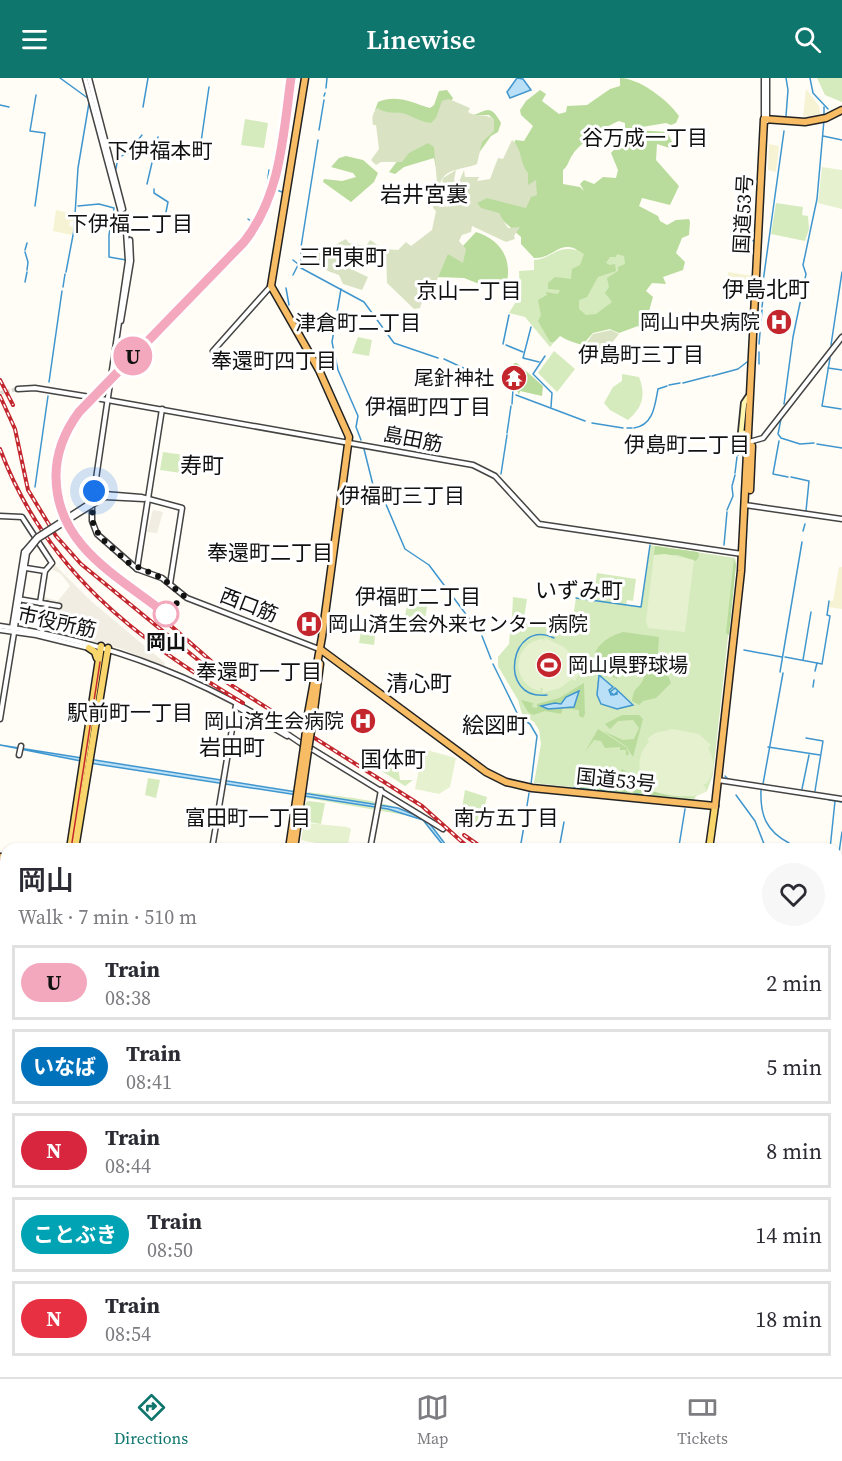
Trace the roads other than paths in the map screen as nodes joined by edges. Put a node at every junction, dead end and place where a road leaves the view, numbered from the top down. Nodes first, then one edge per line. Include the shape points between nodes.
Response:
1 (305, 78) edge
2 (765, 78) edge
3 (87, 79) edge
4 (842, 112) edge
5 (768, 122) junction
6 (271, 286) junction
7 (842, 337) edge
8 (213, 351) dead end
9 (18, 389) tunnel mouth
10 (748, 397) dead end
11 (108, 400) junction
12 (162, 410) junction
13 (746, 433) dead end
14 (750, 442) junction
15 (349, 443) junction
16 (147, 499) junction
17 (747, 505) junction
18 (0, 516) edge
19 (842, 519) edge
20 (743, 555) junction
21 (26, 568) dead end
22 (137, 569) junction
23 (45, 572) junction
24 (170, 584) junction
25 (17, 599) junction
26 (40, 603) junction
27 (47, 604) junction
28 (59, 606) dead end
29 (12, 616) junction
30 (0, 625) edge
31 (13, 629) junction
32 (0, 630) edge
33 (42, 634) junction
34 (322, 637) junction
35 (306, 643) junction
36 (89, 648) junction
37 (104, 649) junction
38 (320, 649) junction
39 (119, 652) junction
40 (101, 661) junction
41 (339, 663) junction
42 (319, 676) junction
43 (236, 705) junction
44 (310, 716) junction
45 (0, 719) edge
46 (305, 747) junction
47 (718, 780) junction
48 (381, 790) junction
49 (300, 794) junction
50 (842, 799) edge
51 (716, 806) junction
52 (443, 829) dead end
53 (71, 843) edge
54 (76, 843) edge
55 (213, 843) edge
56 (290, 843) edge
57 (295, 843) edge
58 (371, 843) edge
59 (712, 843) edge

1 - 6 highway
2 - 5 street
3 - 11 street, 西口筋 via 123,212 130,254
4 - 5 highway via 820,121
5 - 14 highway, 国道53号
6 - 8 street
6 - 15 highway via 326,382 348,429
7 - 14 street via 763,438
9 - 11 street, 島田筋 via 35,388
10 - 13 main road via 741,433
11 - 12 street, 島田筋
11 - 22 street, 西口筋 via 92,521 103,541
12 - 15 street, 島田筋
12 - 16 street
14 - 17 highway, 国道53号
14 - 17 highway, 国道53号
15 - 20 street, 島田筋 via 478,467 495,476 539,524
15 - 34 highway
16 - 22 street
16 - 24 street via 177,505 183,511
16 - 25 street, bridge via 119,493 104,495 37,537 26,553
17 - 19 street
17 - 20 highway, 国道53号
18 - 23 street via 22,516 52,563
20 - 47 highway, 国道53号
21 - 23 street
22 - 24 street, 西口筋
23 - 26 street
24 - 35 street, 西口筋 via 187,598
25 - 26 street
25 - 29 street
25 - 31 street
26 - 27 street
27 - 28 street
27 - 33 street
29 - 30 street via 8,624
29 - 31 street
30 - 31 street, 市役所筋
31 - 32 street, 市役所筋
31 - 33 street, 市役所筋
31 - 45 street
33 - 36 street, 市役所筋
33 - 37 street, 市役所筋
34 - 35 street via 316,643
34 - 38 highway
35 - 38 street, 西口筋
36 - 37 street, 市役所筋
36 - 40 main road
37 - 39 street
37 - 40 main road
38 - 41 highway, 国道53号
38 - 42 highway
38 - 44 highway
39 - 40 street
39 - 43 street
40 - 53 main road
40 - 54 main road
41 - 42 highway via 325,659
41 - 51 highway, 国道53号 via 486,772 507,782 532,788
42 - 44 highway
43 - 46 street
43 - 55 street
44 - 46 highway, bridge
46 - 48 street
46 - 49 highway
47 - 50 street
47 - 51 highway, 国道53号
48 - 52 street
48 - 58 street
49 - 56 highway
49 - 57 highway
51 - 59 main road

